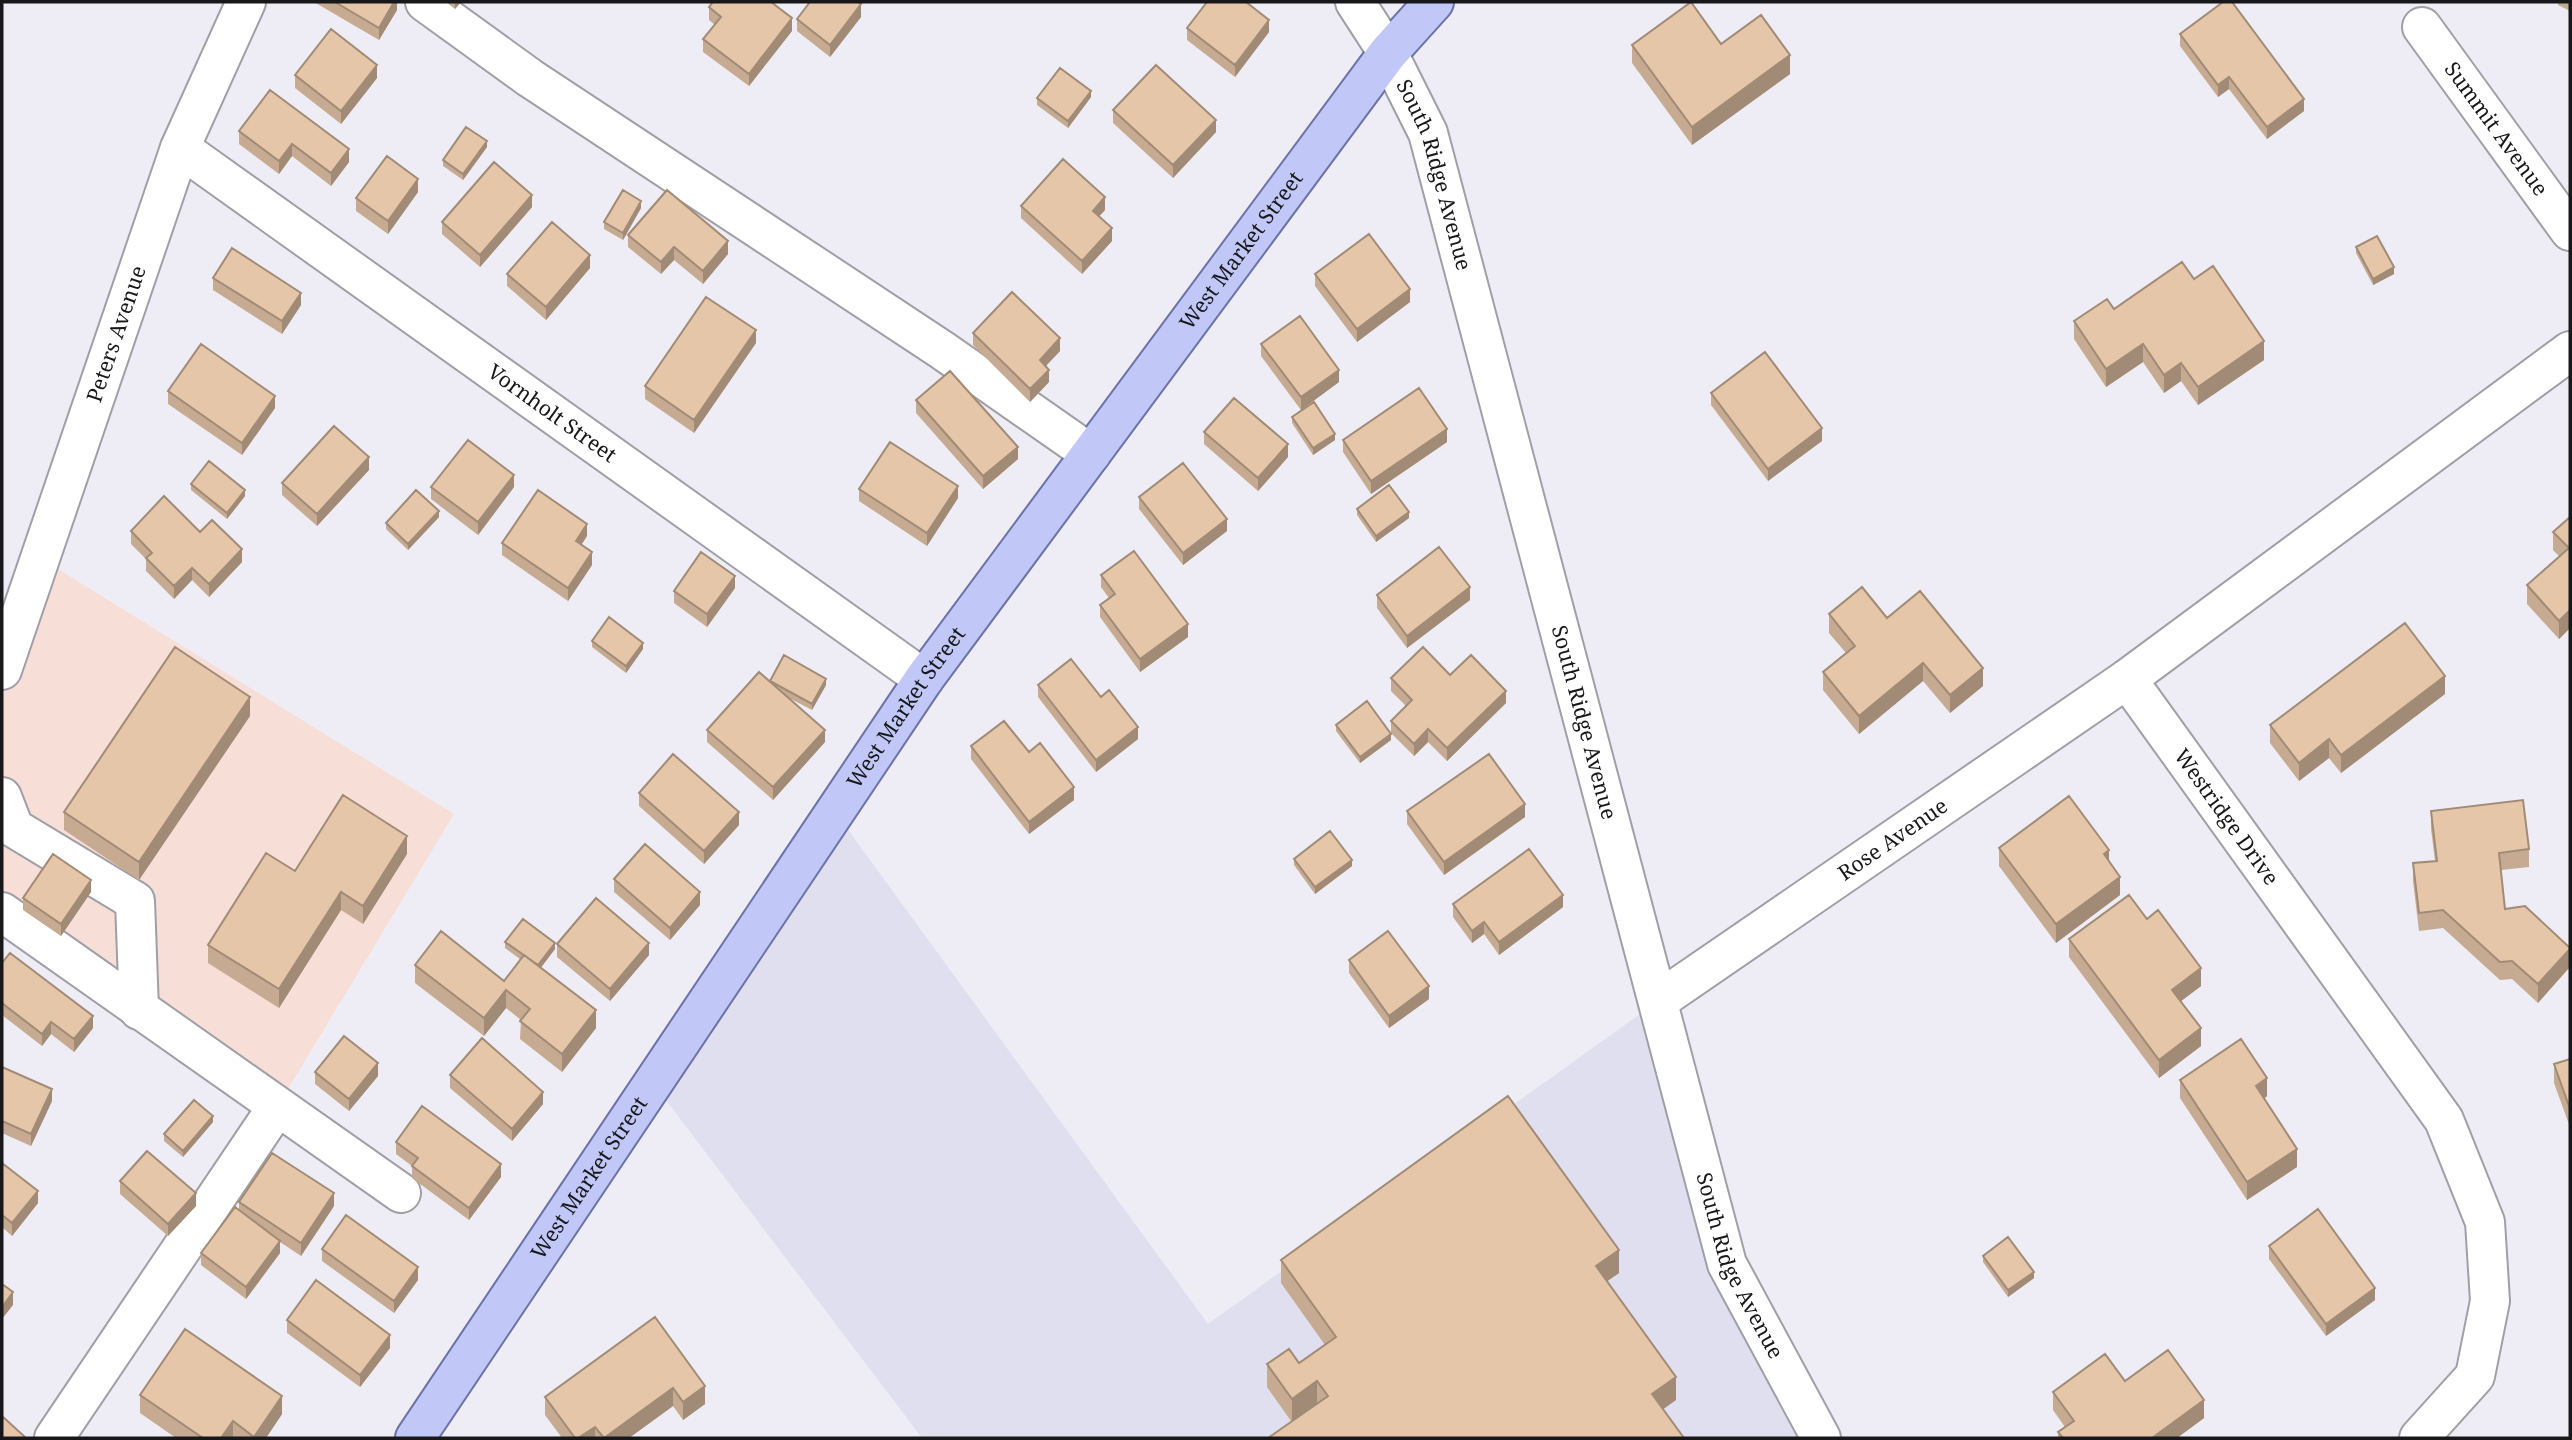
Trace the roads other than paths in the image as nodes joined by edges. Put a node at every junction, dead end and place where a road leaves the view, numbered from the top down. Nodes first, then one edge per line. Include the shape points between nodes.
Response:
1 (246, 2) edge
2 (425, 2) edge
3 (1355, 2) edge
4 (1434, 2) edge
5 (2422, 27) dead end
6 (1388, 53) junction
7 (180, 148) junction
8 (2570, 231) edge
9 (2570, 351) edge
10 (1091, 454) junction
11 (2, 670) edge
12 (2127, 678) junction
13 (925, 679) junction
14 (2, 797) edge
15 (2, 912) edge
16 (1658, 1001) junction
17 (139, 1010) junction
18 (277, 1107) junction
19 (401, 1194) dead end
20 (54, 1438) edge
21 (415, 1438) edge
22 (1821, 1438) edge
23 (2420, 1438) edge

1 - 7 street, Peters Avenue
2 - 10 street via 530,78
3 - 6 street, South Ridge Avenue
4 - 6 main road, West Market Street
5 - 8 street, Summit Avenue
6 - 10 main road, West Market Street
6 - 16 street, South Ridge Avenue via 1428,133
7 - 11 street, Peters Avenue
7 - 13 street, Vornholt Street
9 - 12 street
10 - 13 main road, West Market Street
12 - 16 street, Rose Avenue
12 - 23 street, Westridge Drive via 2444,1120 2485,1222 2490,1301 2475,1376
13 - 21 main road, West Market Street
14 - 17 street via 14,828 135,901
15 - 17 street
16 - 22 street, South Ridge Avenue via 1727,1264
17 - 18 street
18 - 19 street
18 - 20 street

